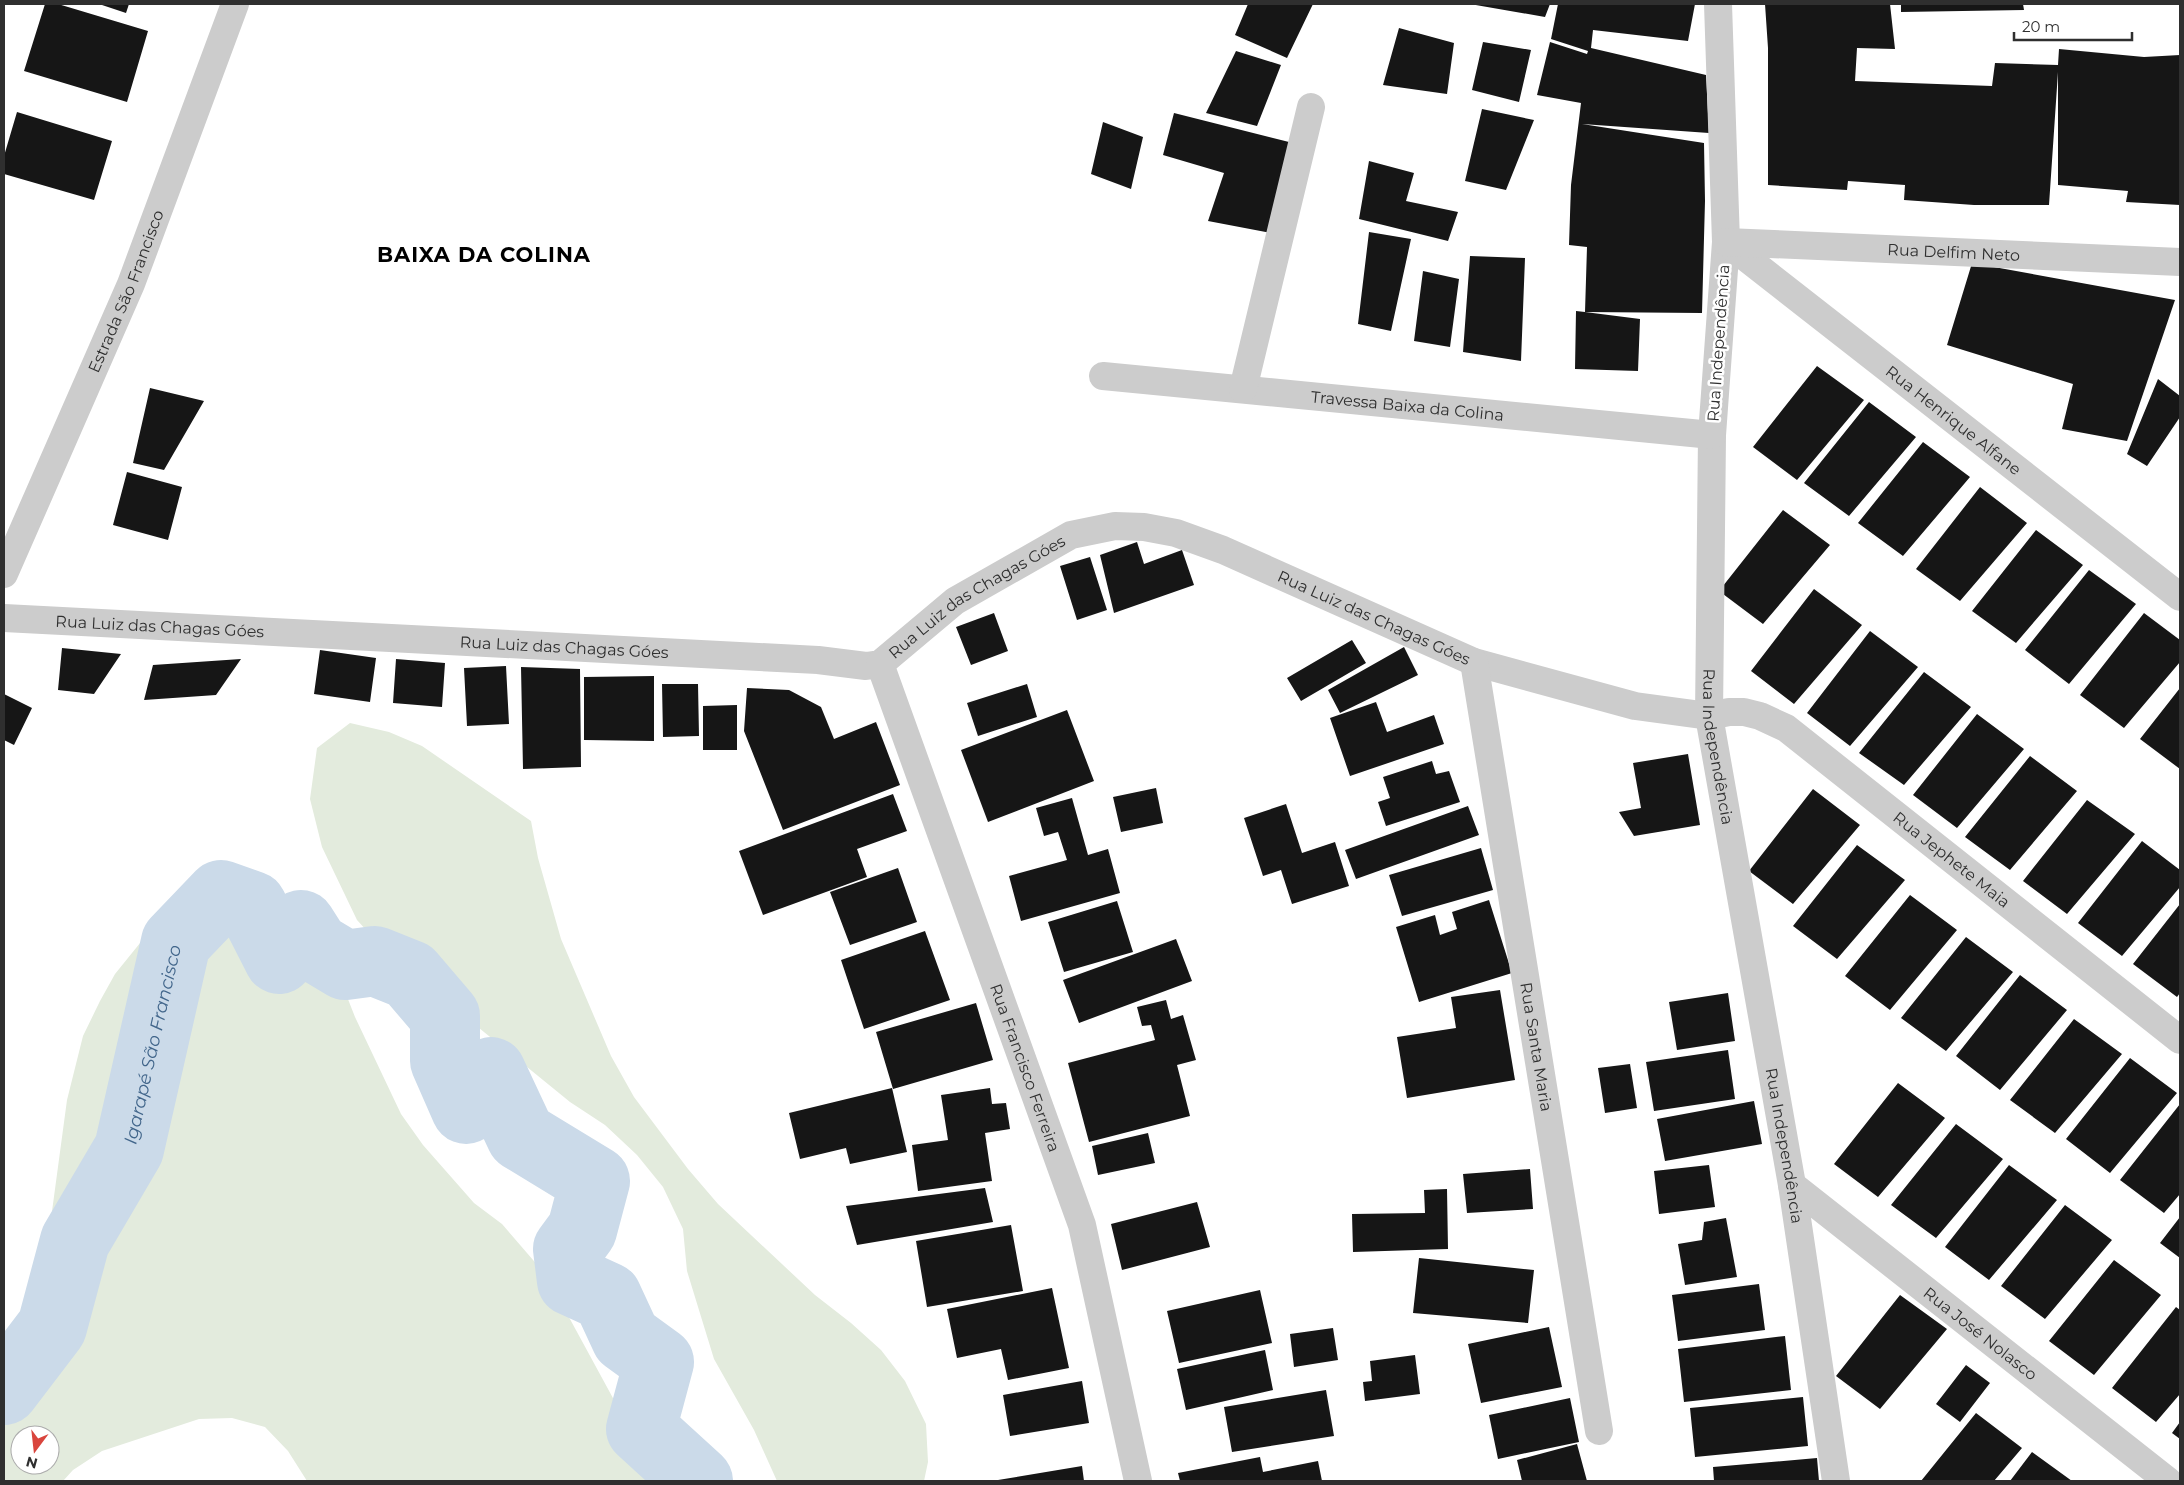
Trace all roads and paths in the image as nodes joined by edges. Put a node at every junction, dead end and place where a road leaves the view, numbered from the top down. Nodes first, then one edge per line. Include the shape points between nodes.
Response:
1 (235, 4) edge
2 (1718, 4) edge
3 (1311, 107) dead end
4 (1726, 242) junction
5 (2180, 262) edge
6 (1103, 376) dead end
7 (1243, 389) junction
8 (1712, 435) junction
9 (4, 574) edge
10 (2180, 598) edge
11 (4, 618) edge
12 (1474, 662) junction
13 (880, 664) junction
14 (1709, 716) junction
15 (2180, 1040) edge
16 (1792, 1185) junction
17 (1599, 1431) dead end
18 (1138, 1481) edge
19 (1836, 1481) edge
20 (2168, 1481) edge

1 - 9 street, Estrada São Francisco via 131,284
2 - 4 street, Rua Independência
3 - 7 street
4 - 5 street, Rua Delfim Neto
4 - 8 street, Rua Independência
4 - 10 street, Rua Henrique Alfane
6 - 7 street, Travessa Baixa da Colina
7 - 8 street, Travessa Baixa da Colina
8 - 14 street, Rua Independência
11 - 13 street, Rua Luiz das Chagas Góes via 818,660 866,666
12 - 13 street, Rua Luiz das Chagas Góes via 1223,550 1176,533 1115,526 1071,535 955,601
12 - 14 street, Rua Luiz das Chagas Góes via 1635,706
12 - 17 street, Rua Santa Maria
13 - 18 street, Rua Francisco Ferreira via 1082,1225
14 - 15 street, Rua Jephete Maia via 1744,712 1786,728
14 - 16 street, Rua Independência
16 - 19 street, Rua Independência
16 - 20 street, Rua José Nolasco

